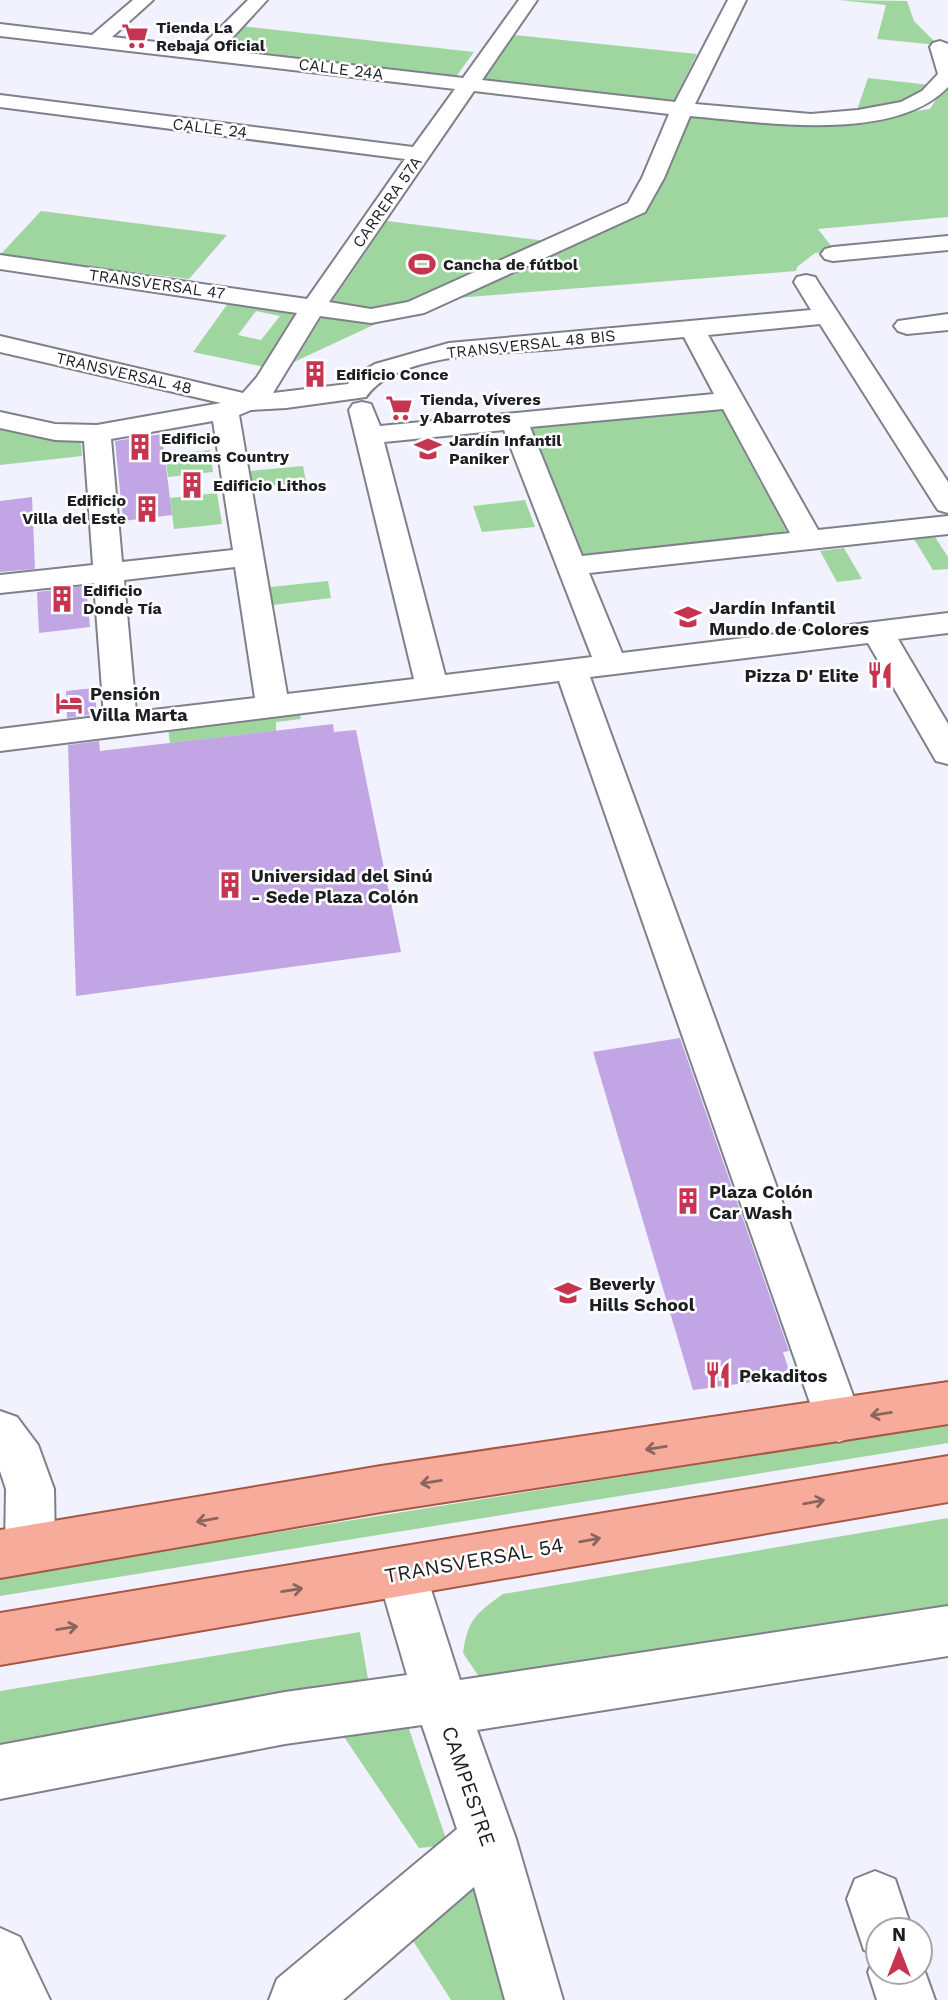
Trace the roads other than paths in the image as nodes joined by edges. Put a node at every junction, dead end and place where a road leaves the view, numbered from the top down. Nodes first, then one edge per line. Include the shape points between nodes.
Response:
1 (144, 0) edge
2 (258, 0) edge
3 (528, 0) edge
4 (737, 0) edge
5 (0, 30) edge
6 (96, 41) junction
7 (940, 47) dead end
8 (206, 54) junction
9 (467, 84) junction
10 (938, 96) edge
11 (0, 101) edge
12 (682, 110) junction
13 (420, 154) junction
14 (948, 243) edge
15 (833, 254) dead end
16 (0, 262) edge
17 (806, 282) dead end
18 (314, 307) junction
19 (827, 316) junction
20 (948, 322) edge
21 (907, 326) dead end
22 (692, 329) junction
23 (0, 344) edge
24 (357, 391) junction
25 (730, 400) junction
26 (236, 407) junction
27 (0, 420) edge
28 (514, 421) junction
29 (97, 433) junction
30 (369, 435) junction
31 (948, 504) edge
32 (948, 525) edge
33 (808, 539) junction
34 (248, 557) junction
35 (570, 566) junction
36 (108, 572) junction
37 (0, 584) edge
38 (948, 624) edge
39 (878, 632) junction
40 (611, 665) junction
41 (571, 670) junction
42 (432, 687) junction
43 (273, 706) junction
44 (121, 725) junction
45 (0, 740) edge
46 (945, 742) edge
47 (948, 1403) edge
48 (839, 1420) junction
49 (0, 1433) edge
50 (948, 1479) edge
51 (15, 1551) edge
52 (402, 1572) junction
53 (948, 1631) edge
54 (0, 1639) edge
55 (441, 1703) junction
56 (0, 1772) edge
57 (488, 1839) junction
58 (0, 1958) edge
59 (21, 2000) edge
60 (298, 2000) edge
61 (534, 2000) edge

1 - 6 street
2 - 8 street
3 - 9 street, CARRERA 57A
4 - 12 street, TRANSVERSAL 47
5 - 6 street, CALLE 24A
6 - 8 street, CALLE 24A
7 - 10 street via 948,75
8 - 9 street, CALLE 24A
9 - 12 street, CALLE 24A
9 - 13 street, CARRERA 57A
10 - 12 street, CALLE 24A via 907,107 827,120
11 - 13 street, CALLE 24
12 - 18 street, TRANSVERSAL 47 via 637,207 402,312 371,316
13 - 18 street, CARRERA 57A
14 - 15 street
16 - 18 street, TRANSVERSAL 47
17 - 19 street
18 - 26 street, CARRERA 57A via 264,391
19 - 22 street, TRANSVERSAL 48 BIS
19 - 31 street
20 - 21 street
22 - 24 street, TRANSVERSAL 48 BIS via 449,352 396,366 373,376
22 - 25 street
23 - 26 street, TRANSVERSAL 48
24 - 26 street, TRANSVERSAL 48 BIS
24 - 30 street
25 - 28 street
25 - 33 street
26 - 29 street, TRANSVERSAL 48 BIS
26 - 34 street
27 - 29 street, TRANSVERSAL 48 BIS via 55,432
28 - 30 street
28 - 35 street
29 - 36 street
30 - 42 street
32 - 33 street
33 - 35 street
34 - 36 street
34 - 43 street
35 - 40 street
36 - 37 street
36 - 44 street
38 - 39 street
39 - 40 street
39 - 46 street
40 - 41 street
41 - 42 street
41 - 48 street
42 - 43 street
43 - 44 street
44 - 45 street
47 -> 48 main road
48 -> 51 main road via 381,1489
49 - 51 street via 20,1461 30,1489
52 -> 50 main road, TRANSVERSAL 54
54 -> 52 main road, TRANSVERSAL 54
52 - 55 street, CAMPESTRE
53 - 55 street
55 - 56 street via 285,1718
55 - 57 street, CAMPESTRE
57 - 60 street
57 - 61 street, CAMPESTRE
58 - 59 street

